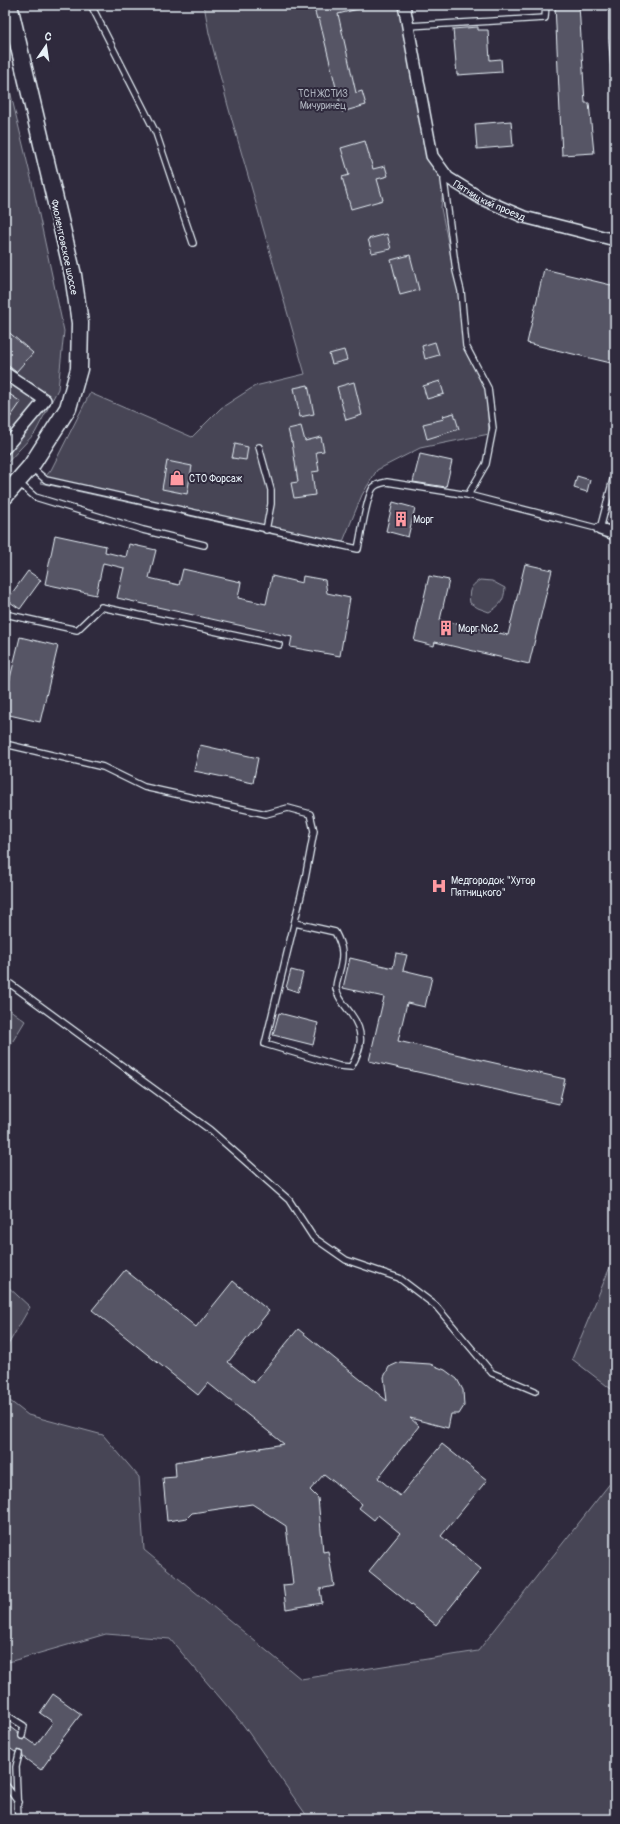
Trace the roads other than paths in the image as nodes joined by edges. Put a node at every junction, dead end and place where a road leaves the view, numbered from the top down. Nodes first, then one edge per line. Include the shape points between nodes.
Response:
1 (9, 5) edge
2 (90, 5) edge
3 (404, 5) edge
4 (546, 5) edge
5 (612, 5) edge
6 (409, 26) junction
7 (615, 79) edge
8 (444, 180) dead end
9 (615, 240) edge
10 (193, 243) dead end
11 (5, 373) edge
12 (259, 447) dead end
13 (5, 448) edge
14 (31, 466) junction
15 (615, 472) edge
16 (17, 482) junction
17 (468, 495) junction
18 (5, 496) edge
19 (266, 530) junction
20 (600, 530) junction
21 (615, 534) edge
22 (204, 545) dead end
23 (5, 614) edge
24 (279, 645) dead end
25 (5, 744) edge
26 (295, 923) junction
27 (5, 980) edge
28 (535, 1391) dead end
29 (5, 1714) edge
30 (22, 1736) dead end
31 (19, 1754) dead end
32 (5, 1784) edge
33 (18, 1802) junction
34 (18, 1819) edge

1 - 14 main road, Фиолентовское шоссе via 73,275 80,323 79,369 68,408
2 - 10 lane via 156,133
3 - 6 street, Пятницкий проезд
4 - 6 lane via 545,18
5 - 7 lane
6 - 9 street, Пятницкий проезд via 432,156 448,178 482,199 524,217
8 - 17 lane, Пятницкий проезд via 461,291 466,346 488,388 493,428 486,464
11 - 13 street via 44,400
12 - 19 lane via 271,490
14 - 16 main road, Фиолентовское шоссе
14 - 19 lane via 46,480
15 - 20 lane
16 - 18 main road, Фиолентовское шоссе
16 - 22 lane via 35,497 143,530
17 - 19 lane via 387,482 379,483 369,497 358,549
17 - 20 lane
20 - 21 street
23 - 24 lane via 77,630 101,607
25 - 26 lane via 103,767 144,787 266,814 288,808 310,814 314,831
26 - 26 lane via 265,1044 350,1067 359,1053 361,1034 352,1015 340,1000 336,986 342,947 335,932
27 - 28 lane via 210,1130 289,1200 313,1237 346,1260 399,1278 436,1306 492,1373
29 - 30 lane via 24,1726
31 - 33 lane via 16,1766
32 - 33 lane
33 - 34 lane

